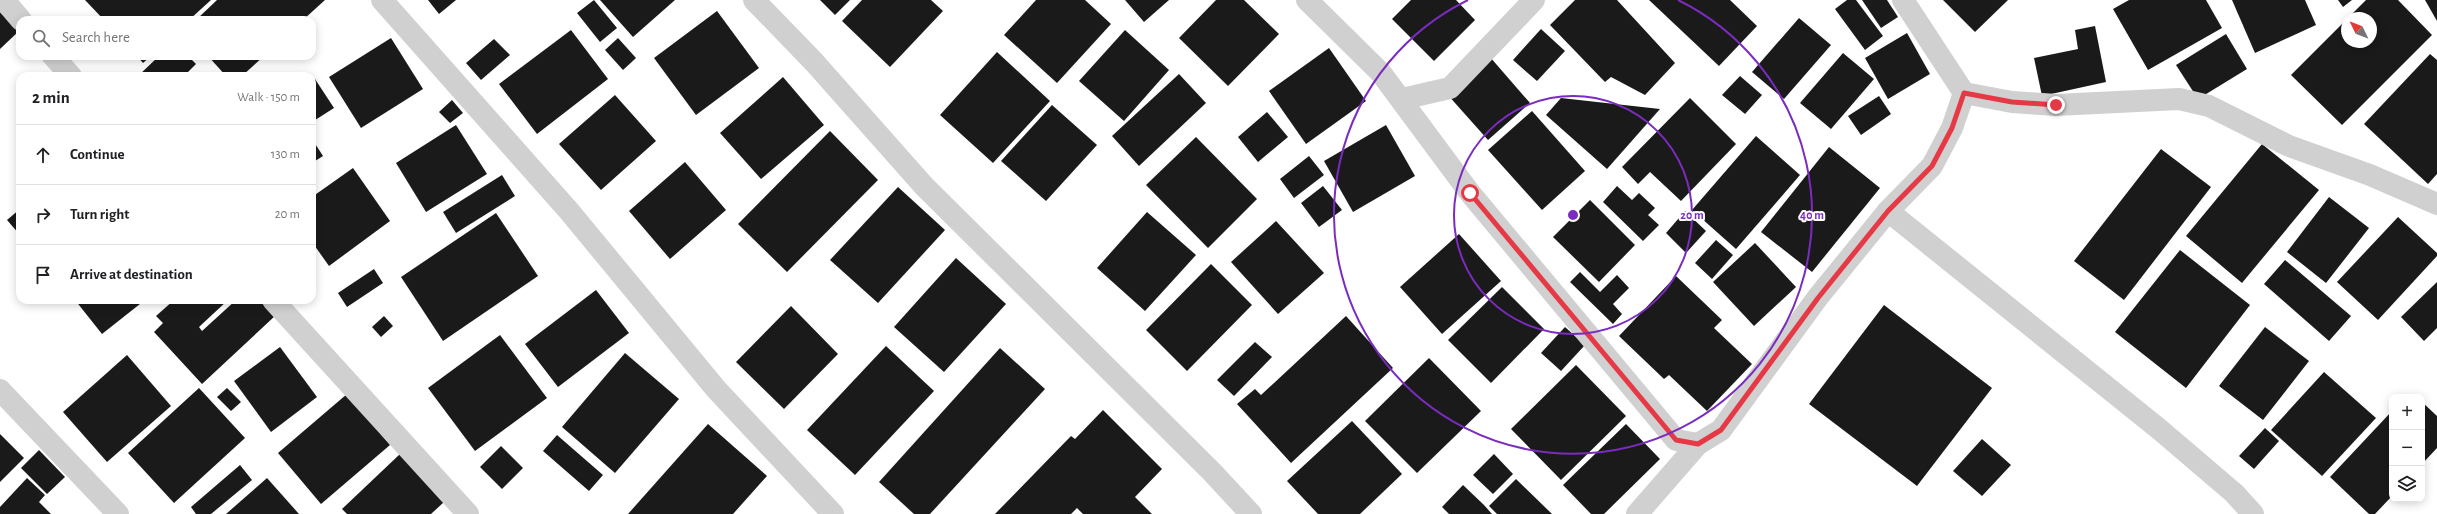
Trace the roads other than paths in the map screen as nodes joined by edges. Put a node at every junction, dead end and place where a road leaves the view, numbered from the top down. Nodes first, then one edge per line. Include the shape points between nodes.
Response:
1 (4, 0) edge
2 (382, 0) edge
3 (754, 0) edge
4 (1307, 0) edge
5 (1534, 0) edge
6 (1903, 0) edge
7 (18, 16) edge
8 (57, 60) edge
9 (67, 72) edge
10 (1964, 93) junction
11 (1402, 99) junction
12 (2437, 204) edge
13 (1888, 211) junction
14 (277, 304) edge
15 (0, 390) edge
16 (1698, 444) junction
17 (118, 514) edge
18 (468, 514) edge
19 (833, 514) edge
20 (1251, 514) edge
21 (1637, 514) edge
22 (2253, 514) edge

1 - 7 street
2 - 19 street via 569,211 716,389
3 - 20 street via 814,62 924,186 1212,472
4 - 11 street via 1381,73
5 - 11 street via 1450,88
6 - 10 street
8 - 9 street
10 - 12 street via 2012,102 2056,105 2179,99 2209,106 2289,146 2370,175
10 - 13 street via 1952,128 1932,166
11 - 16 street via 1470,193 1676,440
13 - 16 street via 1818,298 1721,430
13 - 22 street via 2160,429 2234,493
14 - 18 street
15 - 17 street
16 - 21 street

